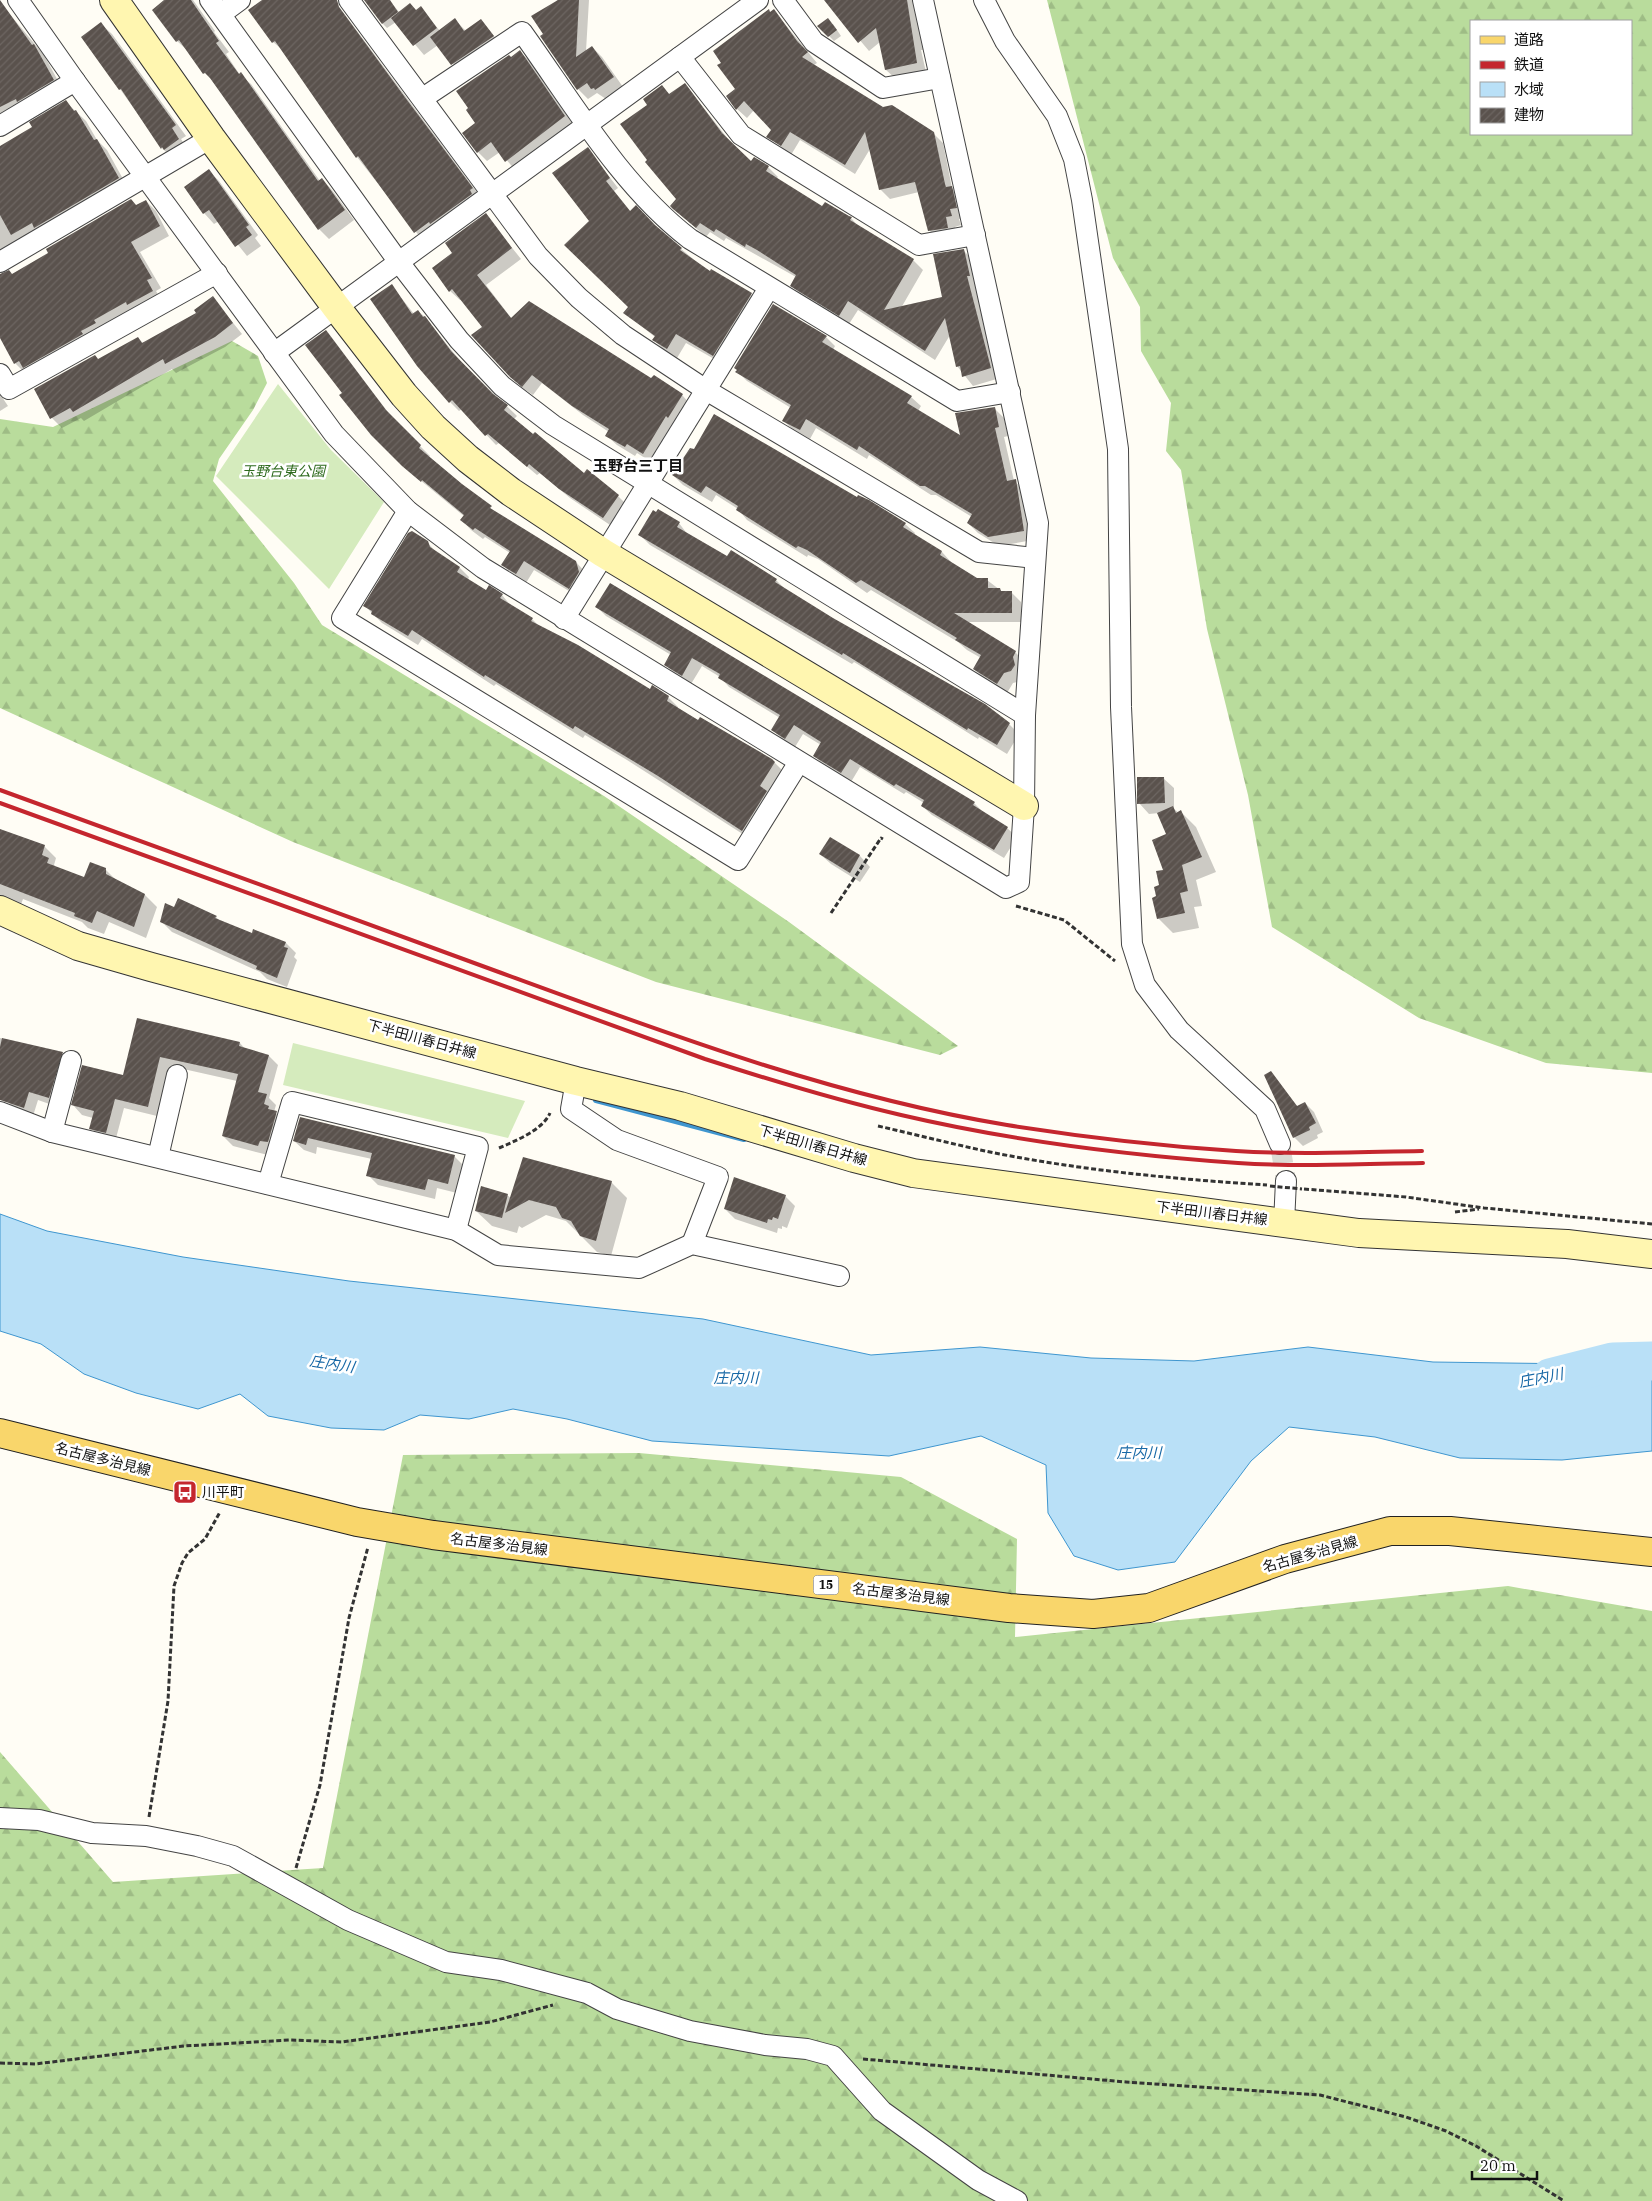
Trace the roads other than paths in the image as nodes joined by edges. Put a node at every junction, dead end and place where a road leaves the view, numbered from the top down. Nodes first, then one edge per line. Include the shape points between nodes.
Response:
1 (18, 0) edge
2 (114, 0) edge
3 (240, 0) edge
4 (349, 0) edge
5 (758, 0) edge
6 (783, 0) edge
7 (923, 0) edge
8 (984, 0) edge
9 (216, 7) edge
10 (680, 56) junction
11 (940, 78) junction
12 (75, 81) junction
13 (423, 98) junction
14 (587, 124) junction
15 (0, 126) edge
16 (211, 138) junction
17 (146, 178) junction
18 (493, 193) junction
19 (975, 235) junction
20 (398, 261) junction
21 (0, 262) edge
22 (217, 272) junction
23 (769, 288) junction
24 (336, 307) junction
25 (274, 353) junction
26 (0, 374) edge
27 (706, 390) junction
28 (1010, 392) junction
29 (646, 484) junction
30 (408, 511) junction
31 (603, 553) junction
32 (1035, 558) junction
33 (564, 619) junction
34 (1025, 716) junction
35 (799, 762) junction
36 (1024, 806) junction
37 (0, 910) edge
38 (71, 1061) dead end
39 (177, 1075) dead end
40 (576, 1081) junction
41 (0, 1112) edge
42 (52, 1132) junction
43 (1280, 1144) tunnel mouth
44 (158, 1157) junction
45 (268, 1184) junction
46 (1286, 1185) tunnel mouth
47 (1284, 1223) junction
48 (456, 1230) junction
49 (692, 1244) junction
50 (1652, 1254) edge
51 (839, 1276) dead end
52 (0, 1433) edge
53 (1652, 1552) edge
54 (0, 1818) edge
55 (1017, 2201) edge

1 - 12 street
2 - 16 main road
3 - 9 street
4 - 13 street
5 - 10 street
6 - 11 street via 814,42 883,88
7 - 11 street
8 - 43 street via 1005,41 1057,116 1074,159 1082,200 1118,449 1121,707 1132,944 1145,985 1179,1030 1265,1108
9 - 20 street
10 - 14 street
10 - 19 street via 741,135 918,244
11 - 19 street
12 - 15 street
12 - 17 street
13 - 14 street via 522,32
13 - 18 street
14 - 18 street
14 - 23 street via 640,194 664,218 690,239
16 - 17 street
16 - 24 main road
17 - 21 street
17 - 22 street
18 - 20 street
18 - 27 street via 538,256 579,298 623,335
19 - 28 street
20 - 24 street
20 - 29 street via 459,340 502,386 553,425
22 - 25 street
22 - 26 street via 9,389
23 - 27 street
23 - 28 street via 956,402
24 - 25 street
24 - 31 main road via 433,427 511,492
25 - 30 street via 334,434
27 - 29 street
27 - 32 street via 979,552
28 - 32 street via 1038,523
29 - 31 street
29 - 34 street
30 - 33 street via 483,568
30 - 35 street via 342,618 738,860
31 - 33 street
31 - 36 main road
32 - 34 street
33 - 35 street
34 - 36 street
35 - 36 street via 1006,888 1019,882
37 - 40 main road, 下半田川春日井線 via 78,946
38 - 42 street
39 - 44 street
40 - 47 main road, 下半田川春日井線 via 680,1106 854,1158 913,1172
40 - 49 street via 571,1109 617,1140 718,1178
41 - 42 street
42 - 44 street
44 - 45 street
45 - 48 street
45 - 48 street via 292,1102 478,1146
46 - 47 street
47 - 50 main road, 下半田川春日井線 via 1358,1232 1567,1244
48 - 49 street via 498,1255 639,1268
49 - 51 street
52 - 53 main road, 名古屋多治見線 / 15 via 371,1525 1009,1608 1093,1614 1149,1608 1285,1559 1390,1531 1450,1531
54 - 55 street via 39,1820 92,1834 146,1836 197,1846 232,1856 348,1920 446,1962 502,1970 587,1993 617,2009 690,2031 833,2056 882,2111 978,2180

